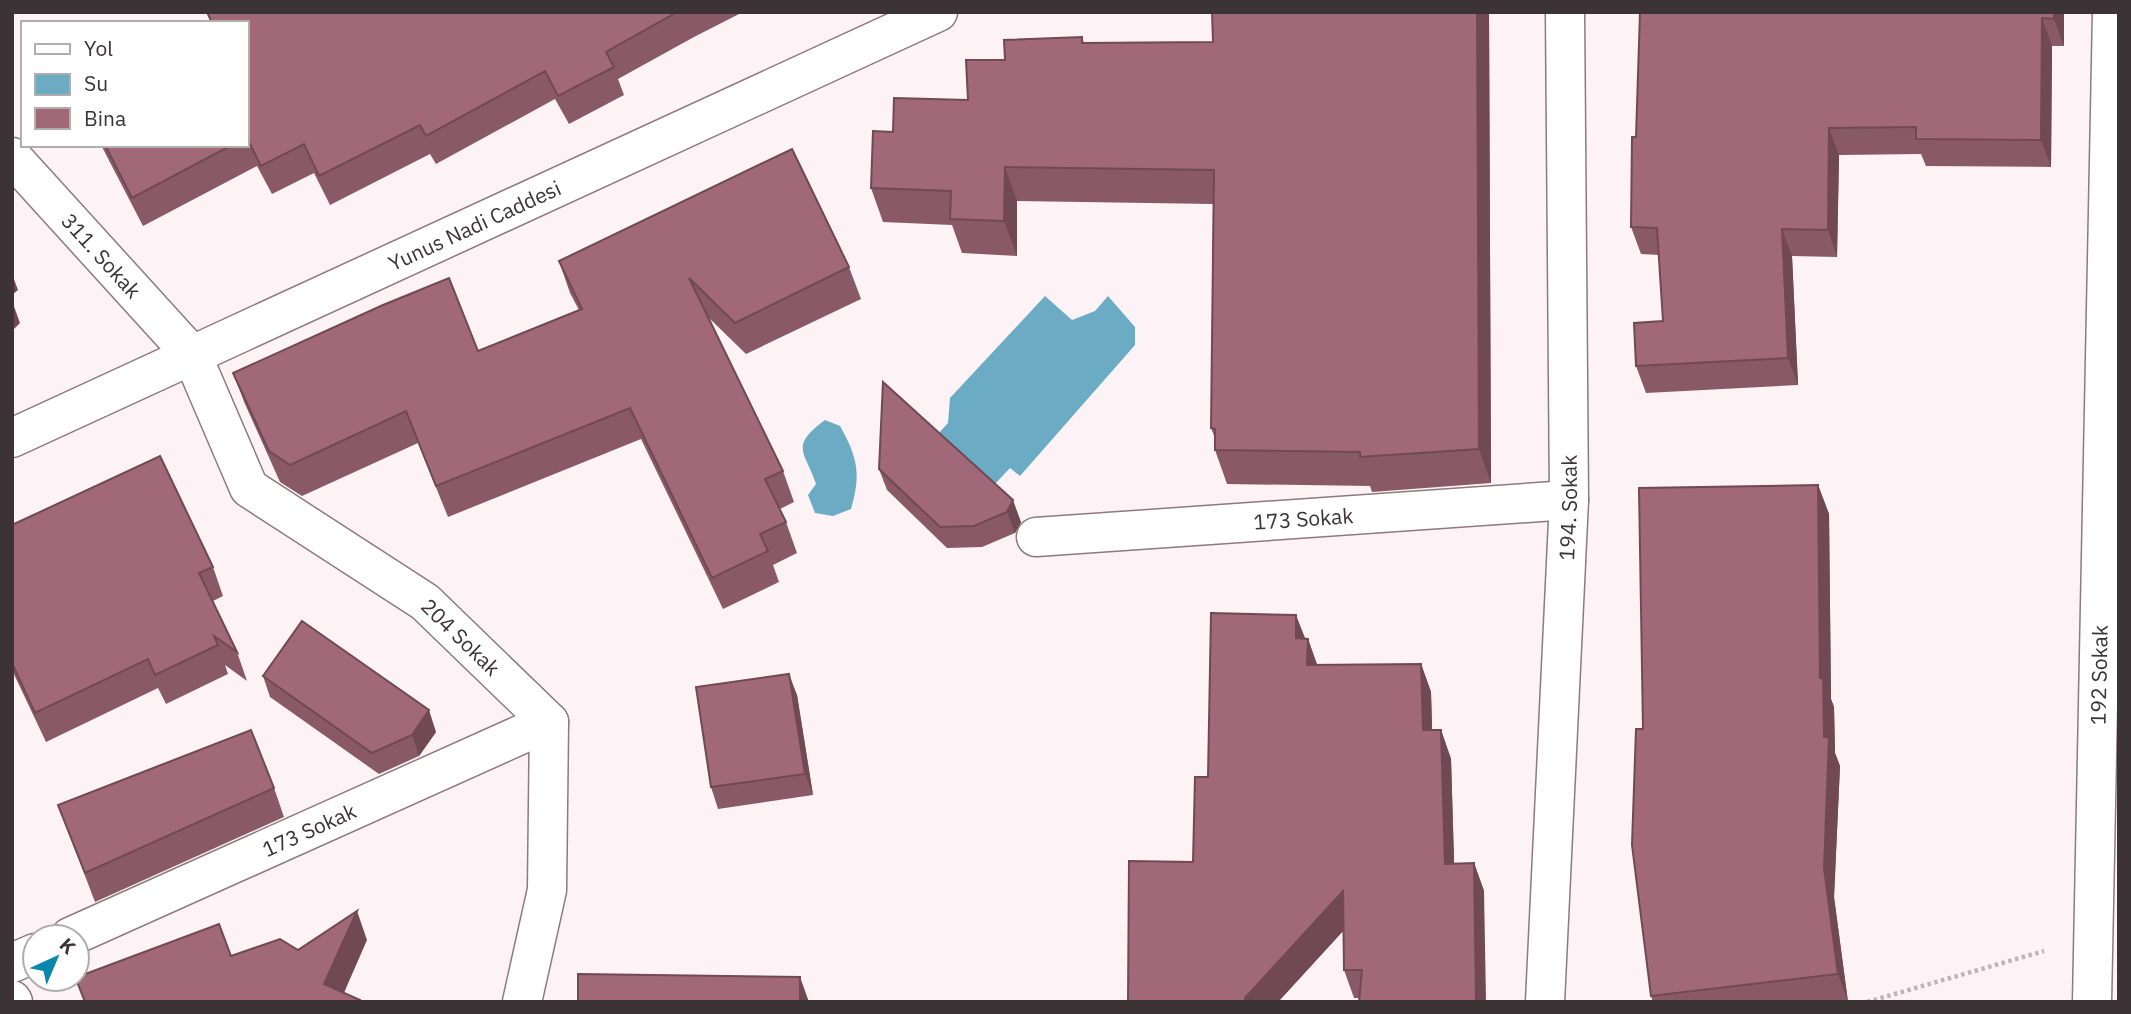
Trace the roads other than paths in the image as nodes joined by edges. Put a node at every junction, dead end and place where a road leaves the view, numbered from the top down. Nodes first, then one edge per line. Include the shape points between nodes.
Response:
1 (938, 12) edge
2 (1565, 12) edge
3 (2114, 13) edge
4 (12, 157) edge
5 (192, 355) junction
6 (12, 438) edge
7 (1569, 500) junction
8 (1036, 537) dead end
9 (549, 722) junction
10 (91, 928) edge
11 (522, 1002) edge
12 (1545, 1002) edge
13 (2092, 1002) edge

1 - 5 street, Yunus Nadi Caddesi
2 - 7 street, 194. Sokak
3 - 13 street, 192 Sokak
4 - 5 street, 311. Sokak
5 - 6 street, Yunus Nadi Caddesi
5 - 9 street, 204 Sokak via 248,488 425,602
7 - 8 street, 173 Sokak
7 - 12 street, 194. Sokak
9 - 10 street, 173 Sokak
9 - 11 street via 547,890

